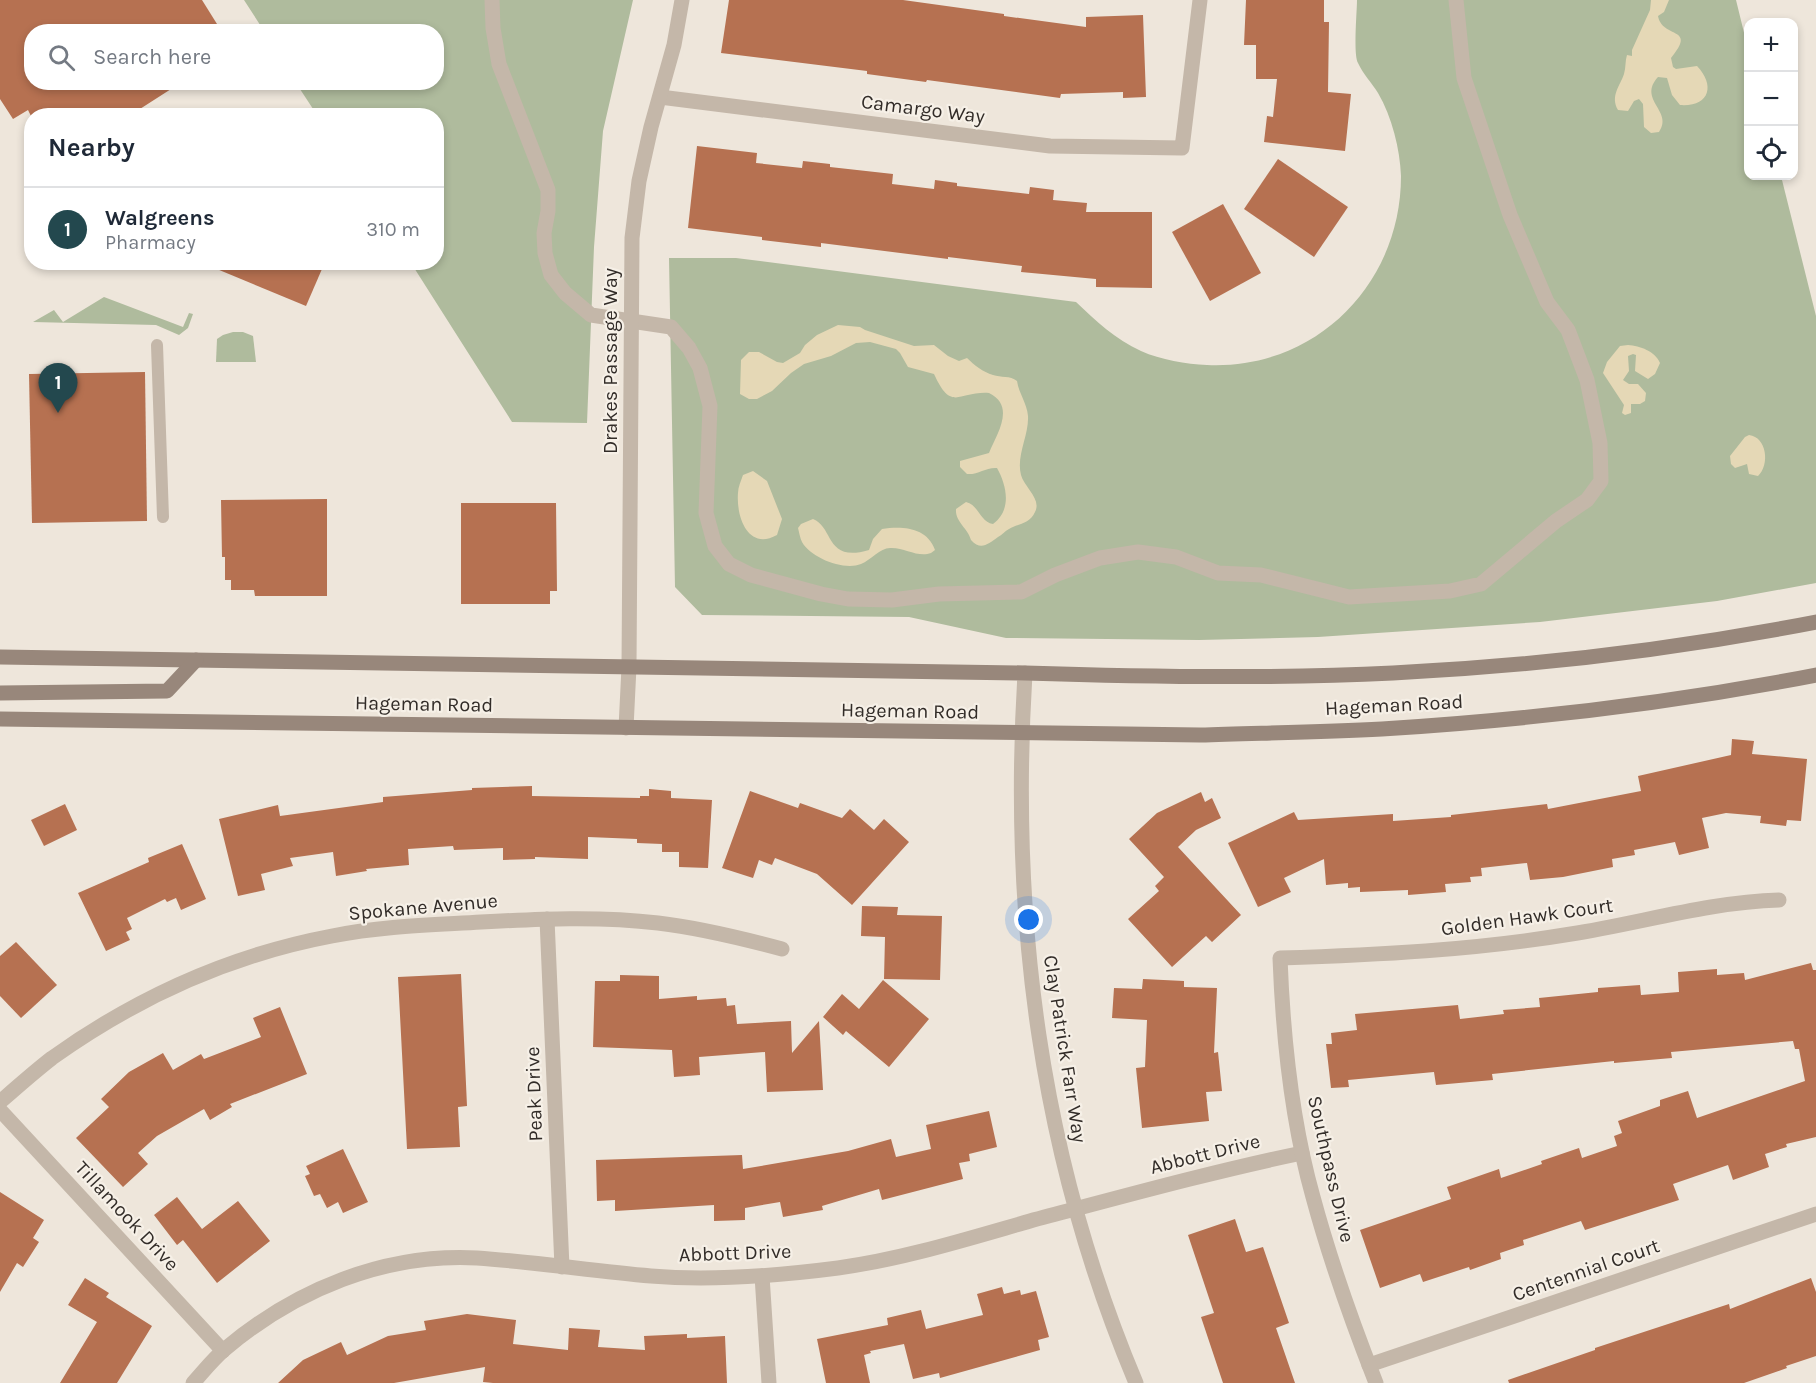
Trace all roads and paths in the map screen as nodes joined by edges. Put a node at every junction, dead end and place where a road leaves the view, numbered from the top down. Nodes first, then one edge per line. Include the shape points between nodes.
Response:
1 (492, 0) edge
2 (682, 0) edge
3 (1200, 0) edge
4 (1456, 0) edge
5 (660, 97) junction
6 (632, 320) junction
7 (157, 345) dead end
8 (163, 517) dead end
9 (1816, 622) edge
10 (0, 657) edge
11 (196, 660) junction
12 (629, 667) junction
13 (1025, 673) junction
14 (1816, 675) edge
15 (0, 693) edge
16 (0, 718) edge
17 (626, 729) junction
18 (1021, 733) junction
19 (1779, 900) dead end
20 (547, 919) junction
21 (782, 949) dead end
22 (1280, 958) joint
23 (0, 1102) edge
24 (0, 1110) edge
25 (1302, 1153) junction
26 (1075, 1209) junction
27 (1816, 1214) edge
28 (562, 1267) junction
29 (762, 1276) junction
30 (223, 1351) junction
31 (1369, 1365) junction
32 (193, 1383) edge
33 (769, 1383) edge
34 (1136, 1383) edge
35 (1376, 1383) edge

1 - 6 street via 499,64 548,190 544,233 551,275 591,315
2 - 5 street, Drakes Passage Way
3 - 5 street, Camargo Way via 1182,148 1050,146
4 - 6 street via 1464,78 1510,215 1547,302 1568,330 1587,380 1600,443 1601,482 1587,500 1481,584 1450,591 1350,597 1261,575 1218,573 1176,557 1138,552 1100,558 1021,592 939,594 892,600 848,599 751,576 729,564 715,546 706,513 710,406 700,368 671,327
5 - 6 street, Drakes Passage Way via 639,181 632,238
6 - 12 street, Drakes Passage Way
7 - 8 lane
9 - 13 main road, Hageman Road via 1610,655 1392,673 1187,678
10 - 11 main road, Hageman Road
11 - 12 main road, Hageman Road
11 - 15 main road via 167,691
12 - 13 main road, Hageman Road
12 - 17 street, Drakes Passage Way
13 - 18 street, Clay Patrick Farr Way
14 - 18 main road, Hageman Road via 1612,708 1392,728 1200,735
16 - 17 main road, Hageman Road
17 - 18 main road, Hageman Road
18 - 26 street, Clay Patrick Farr Way via 1022,875 1028,954 1037,1033
19 - 22 street, Golden Hawk Court via 1745,901 1521,942 1431,951
20 - 21 street, Spokane Avenue via 657,923
20 - 23 street, Spokane Avenue via 392,927 333,935 275,949 207,972 132,1008 51,1060
20 - 28 street, Peak Drive
22 - 25 street, Southpass Drive via 1289,1075
24 - 30 street, Tillamook Drive
25 - 26 street, Abbott Drive
25 - 31 street, Southpass Drive via 1333,1269
26 - 29 street, Abbott Drive via 916,1253 839,1268
26 - 34 street, Clay Patrick Farr Way via 1098,1285
27 - 31 street, Centennial Court
28 - 29 street, Abbott Drive via 654,1276
28 - 30 street, Abbott Drive via 475,1258 432,1259 384,1267 298,1298
29 - 33 street
30 - 32 street, Abbott Drive
31 - 35 street, Southpass Drive

